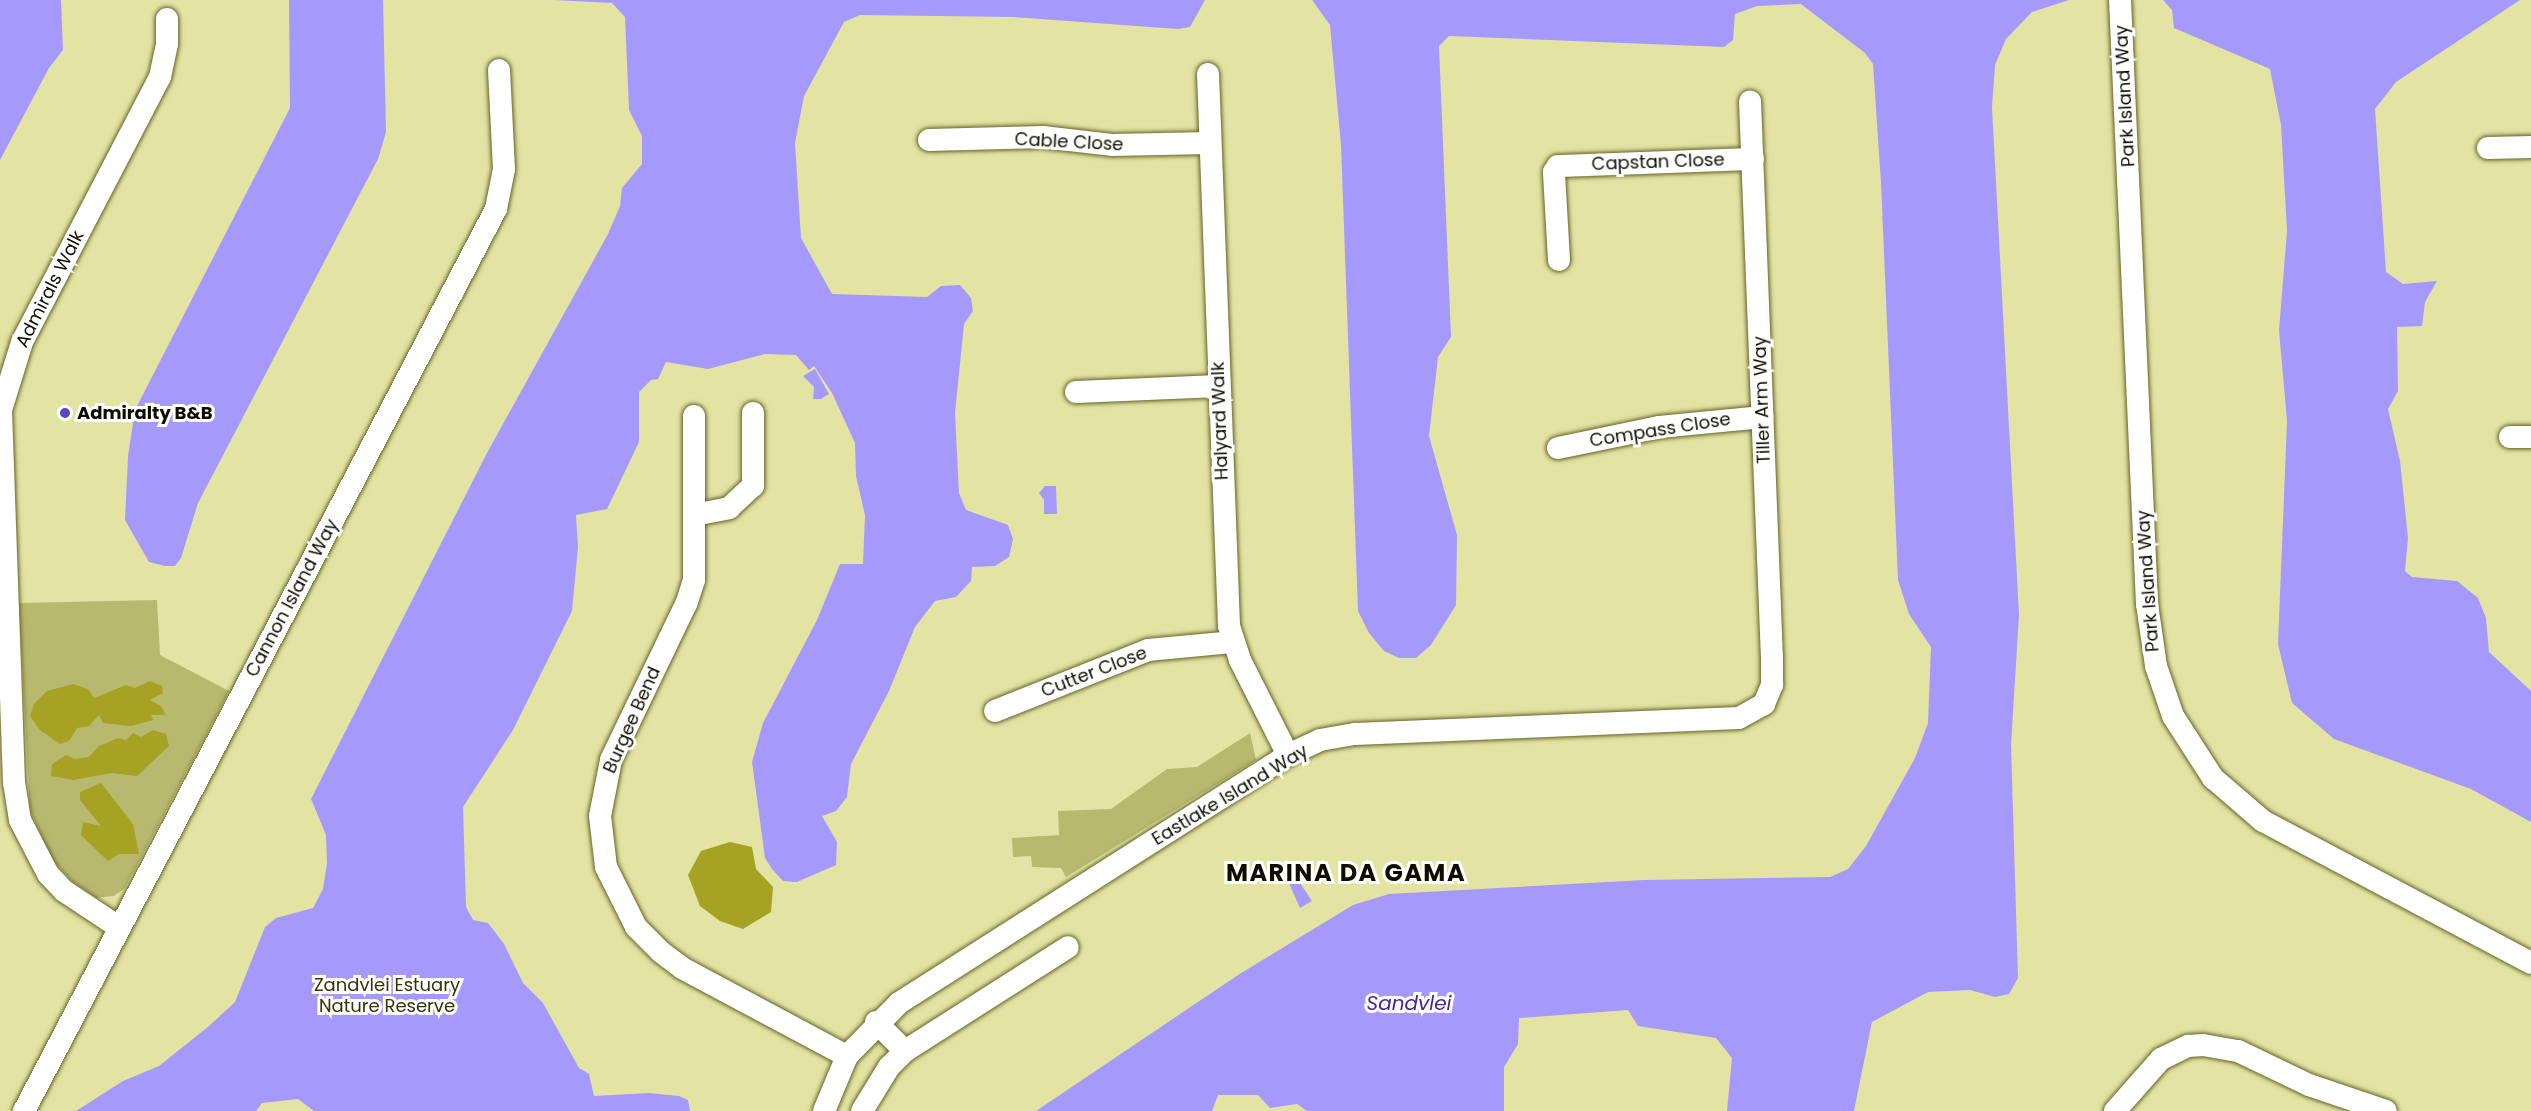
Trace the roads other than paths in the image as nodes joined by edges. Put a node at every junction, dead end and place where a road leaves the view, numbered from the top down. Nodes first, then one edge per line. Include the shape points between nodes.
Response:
1 (2120, 1) edge
2 (167, 19) dead end
3 (499, 70) dead end
4 (1208, 74) dead end
5 (1750, 101) dead end
6 (929, 140) dead end
7 (1210, 143) junction
8 (2531, 147) edge
9 (2488, 148) dead end
10 (1752, 159) junction
11 (1559, 260) dead end
12 (1219, 386) junction
13 (1076, 392) dead end
14 (753, 413) dead end
15 (694, 416) dead end
16 (1763, 417) junction
17 (1558, 448) dead end
18 (694, 515) junction
19 (1232, 642) junction
20 (1767, 699) joint
21 (995, 711) dead end
22 (1288, 755) junction
23 (120, 928) junction
24 (1068, 946) dead end
25 (2531, 963) edge
26 (876, 1022) junction
27 (905, 1051) junction
28 (847, 1056) junction
29 (24, 1111) edge
30 (824, 1111) edge
31 (862, 1111) edge
32 (2115, 1111) edge
33 (2385, 1111) edge

1 - 25 street, Park Island Way via 2147,604 2152,651 2173,716 2213,778 2263,821
2 - 23 street, Admirals Walk via 160,76 22,342 1,410 14,783 20,820 27,839 58,886
3 - 23 street, Cannon Island Way via 504,169 496,209
4 - 7 street, Halyard Walk
5 - 10 street, Tiller Arm Way
6 - 7 street, Cable Close via 1043,137 1112,145
7 - 12 street, Halyard Walk
8 - 9 street
10 - 11 street, Capstan Close via 1563,165 1554,172
10 - 16 street, Tiller Arm Way
12 - 13 street
12 - 19 street, Halyard Walk
14 - 18 street via 753,486 729,508
15 - 18 street, Burgee Bend
16 - 17 street, Compass Close via 1659,427
16 - 20 street, Tiller Arm Way via 1772,659 1772,685
18 - 28 street, Burgee Bend via 691,591 620,738 605,780 600,833 606,867 636,927 670,959
19 - 21 street, Cutter Close via 1148,650
19 - 22 street, Halyard Walk
20 - 22 street, Eastlake Island Way via 1753,714 1739,718 1355,734 1320,740
22 - 26 street, Eastlake Island Way via 899,1003
23 - 29 street, Cannon Island Way
24 - 27 street
26 - 27 street
26 - 28 street, Eastlake Island Way
27 - 31 street via 889,1067
28 - 30 street, Eastlake Island Way
32 - 33 street via 2161,1059 2188,1046 2203,1045 2238,1051 2309,1085

